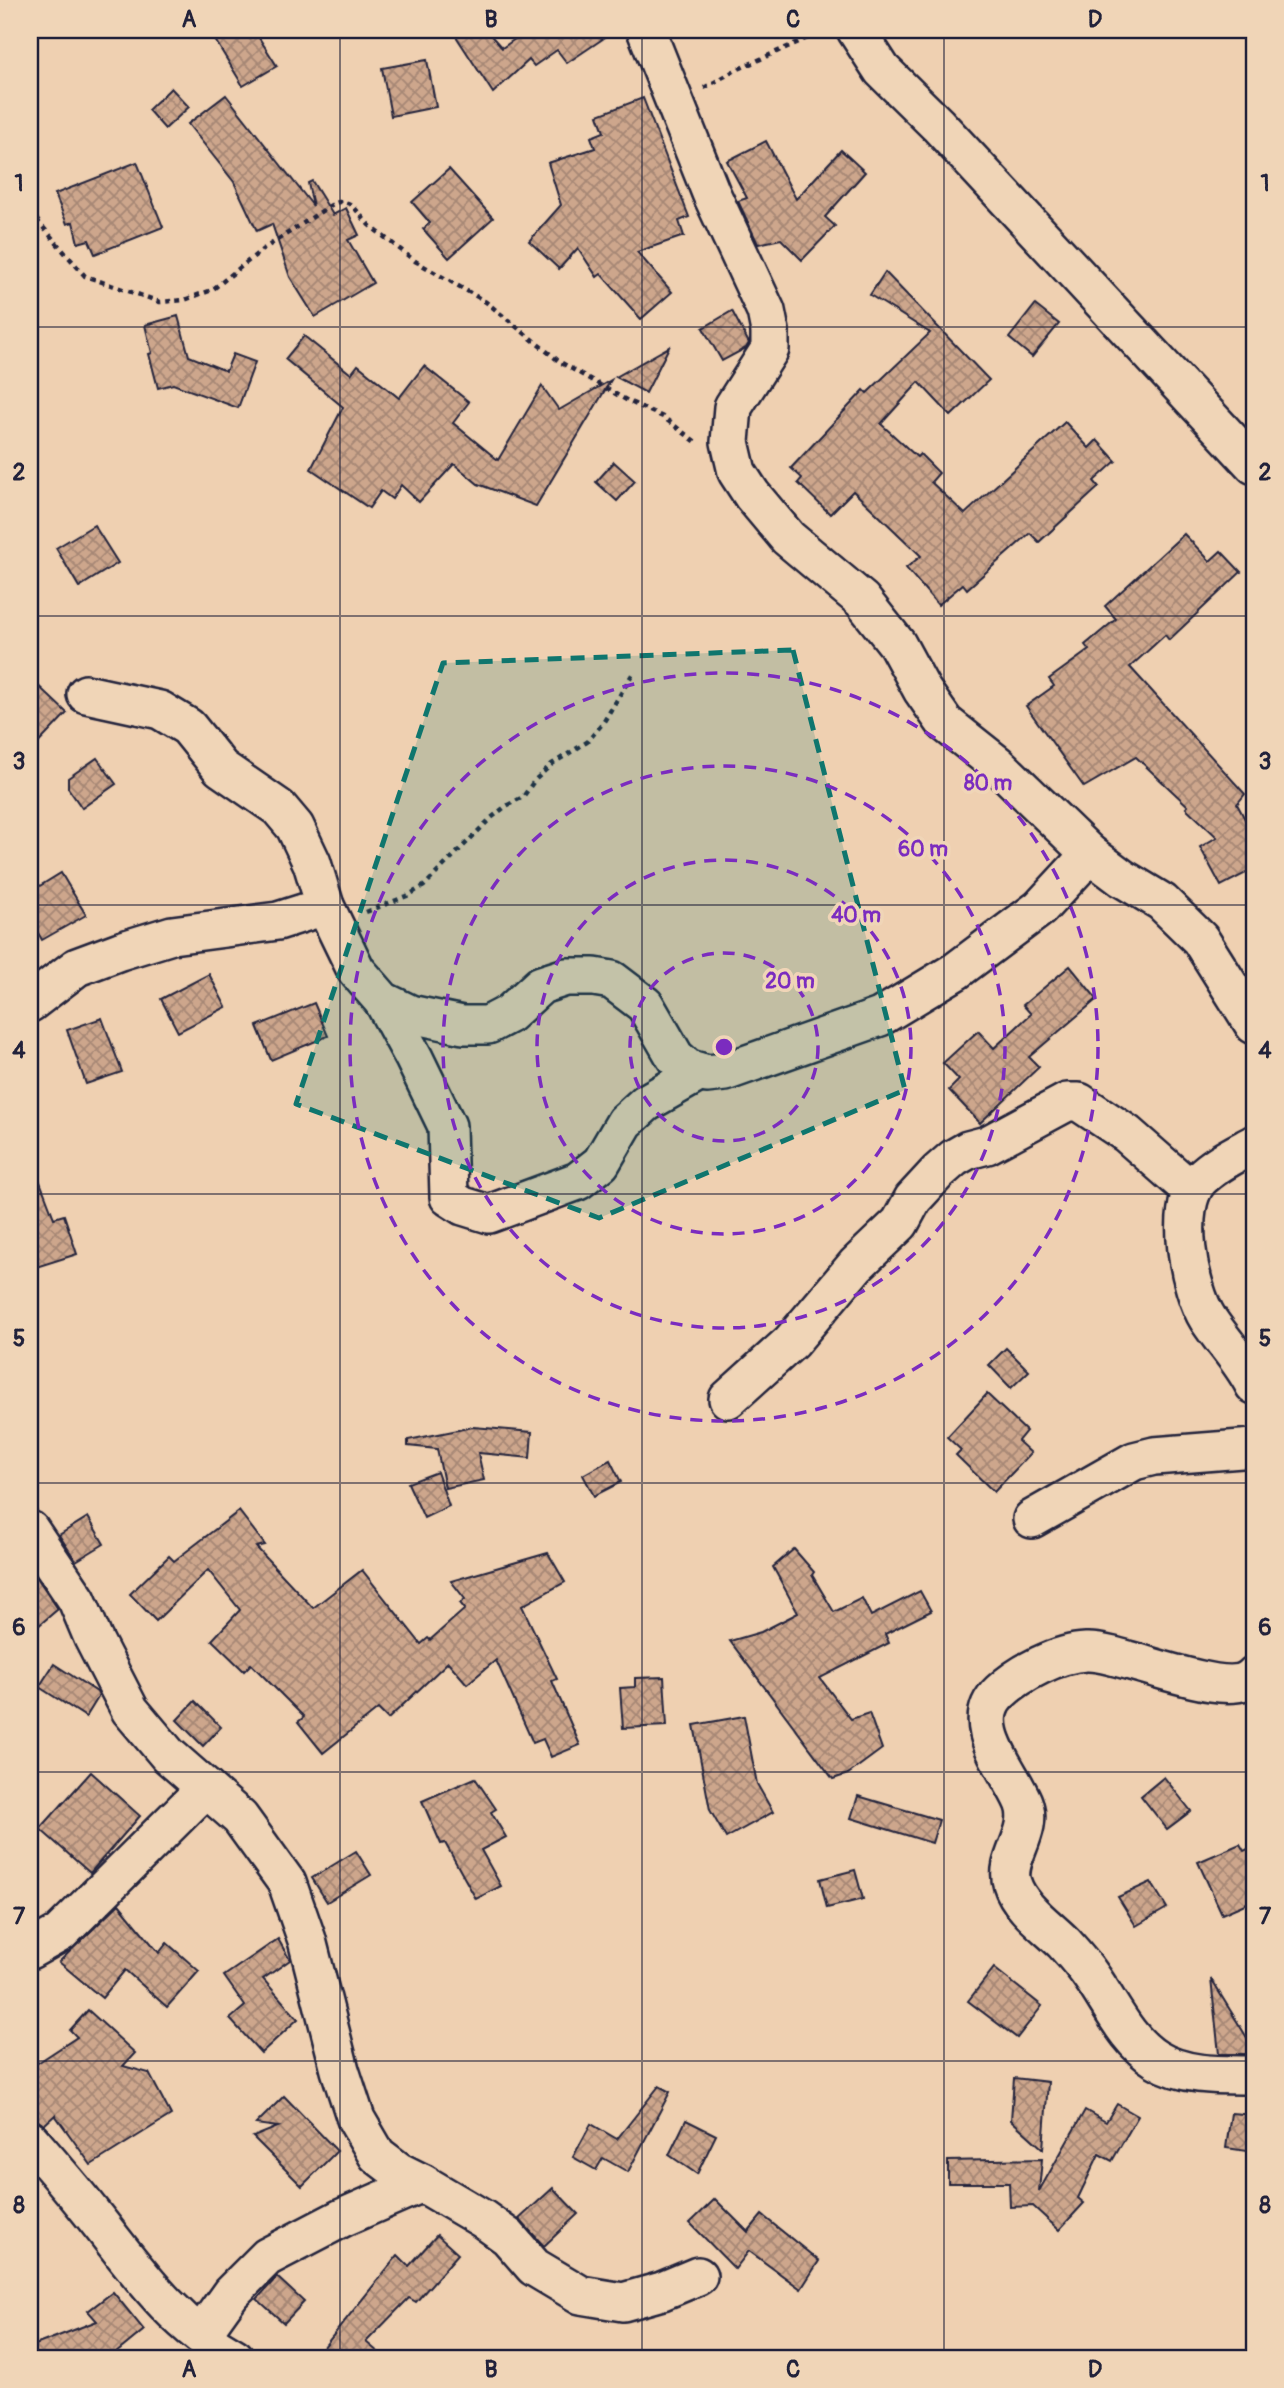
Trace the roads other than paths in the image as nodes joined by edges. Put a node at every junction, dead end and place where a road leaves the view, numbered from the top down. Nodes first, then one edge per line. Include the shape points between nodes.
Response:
1 (646, 30) edge
2 (856, 30) edge
3 (1254, 465) edge
4 (86, 694) dead end
5 (1090, 854) junction
6 (328, 914) junction
7 (1200, 939) junction
8 (1254, 975) edge
9 (383, 1001) junction
10 (30, 1003) edge
11 (1254, 1025) edge
12 (700, 1072) junction
13 (1254, 1144) edge
14 (1192, 1191) junction
15 (1254, 1385) edge
16 (728, 1399) dead end
17 (1254, 1448) edge
18 (1032, 1519) dead end
19 (30, 1530) edge
20 (1254, 1675) edge
21 (206, 1788) junction
22 (30, 1950) edge
23 (1254, 2074) edge
24 (30, 2140) edge
25 (422, 2183) junction
26 (698, 2276) dead end
27 (201, 2335) junction
28 (236, 2358) edge

1 - 5 street via 711,193 766,311 770,349 733,407 730,442 737,472 788,538 862,600 897,644 945,723 998,765
2 - 3 street via 882,71 938,125
4 - 6 street via 160,710 187,727 221,768 279,808 295,827 312,863
5 - 7 street via 1162,902
5 - 12 street via 1040,908 956,971 880,1017 725,1072
6 - 9 street via 356,970
6 - 10 street via 172,934 77,967
7 - 8 street
7 - 11 street
9 - 12 street via 411,1014 463,1025 488,1025 509,1014 541,985 566,977 612,980 645,1005 675,1057
9 - 12 street via 447,1126 449,1197 489,1214 578,1181 601,1163 625,1122 646,1103
13 - 14 street via 1217,1165
14 - 15 street via 1186,1227 1197,1297
14 - 16 street via 1127,1134 1079,1102 1067,1102 968,1150 938,1172 913,1199 900,1223 856,1265 791,1342
17 - 18 street via 1134,1461
19 - 21 street via 77,1600 130,1710 168,1755
20 - 23 street via 1245,1682 1226,1684 1161,1671 1105,1653 1069,1655 1014,1680 994,1699 987,1727 1026,1814 1010,1873 1024,1903 1080,1962 1131,2035 1156,2060 1180,2070 1213,2075
21 - 22 street via 60,1933
21 - 25 street via 240,1818 286,1883 307,1940 356,2119 377,2155
24 - 27 street via 153,2293
25 - 26 street via 483,2219 508,2237 534,2267 581,2295 623,2302
25 - 27 street via 267,2257 231,2293
27 - 28 street

